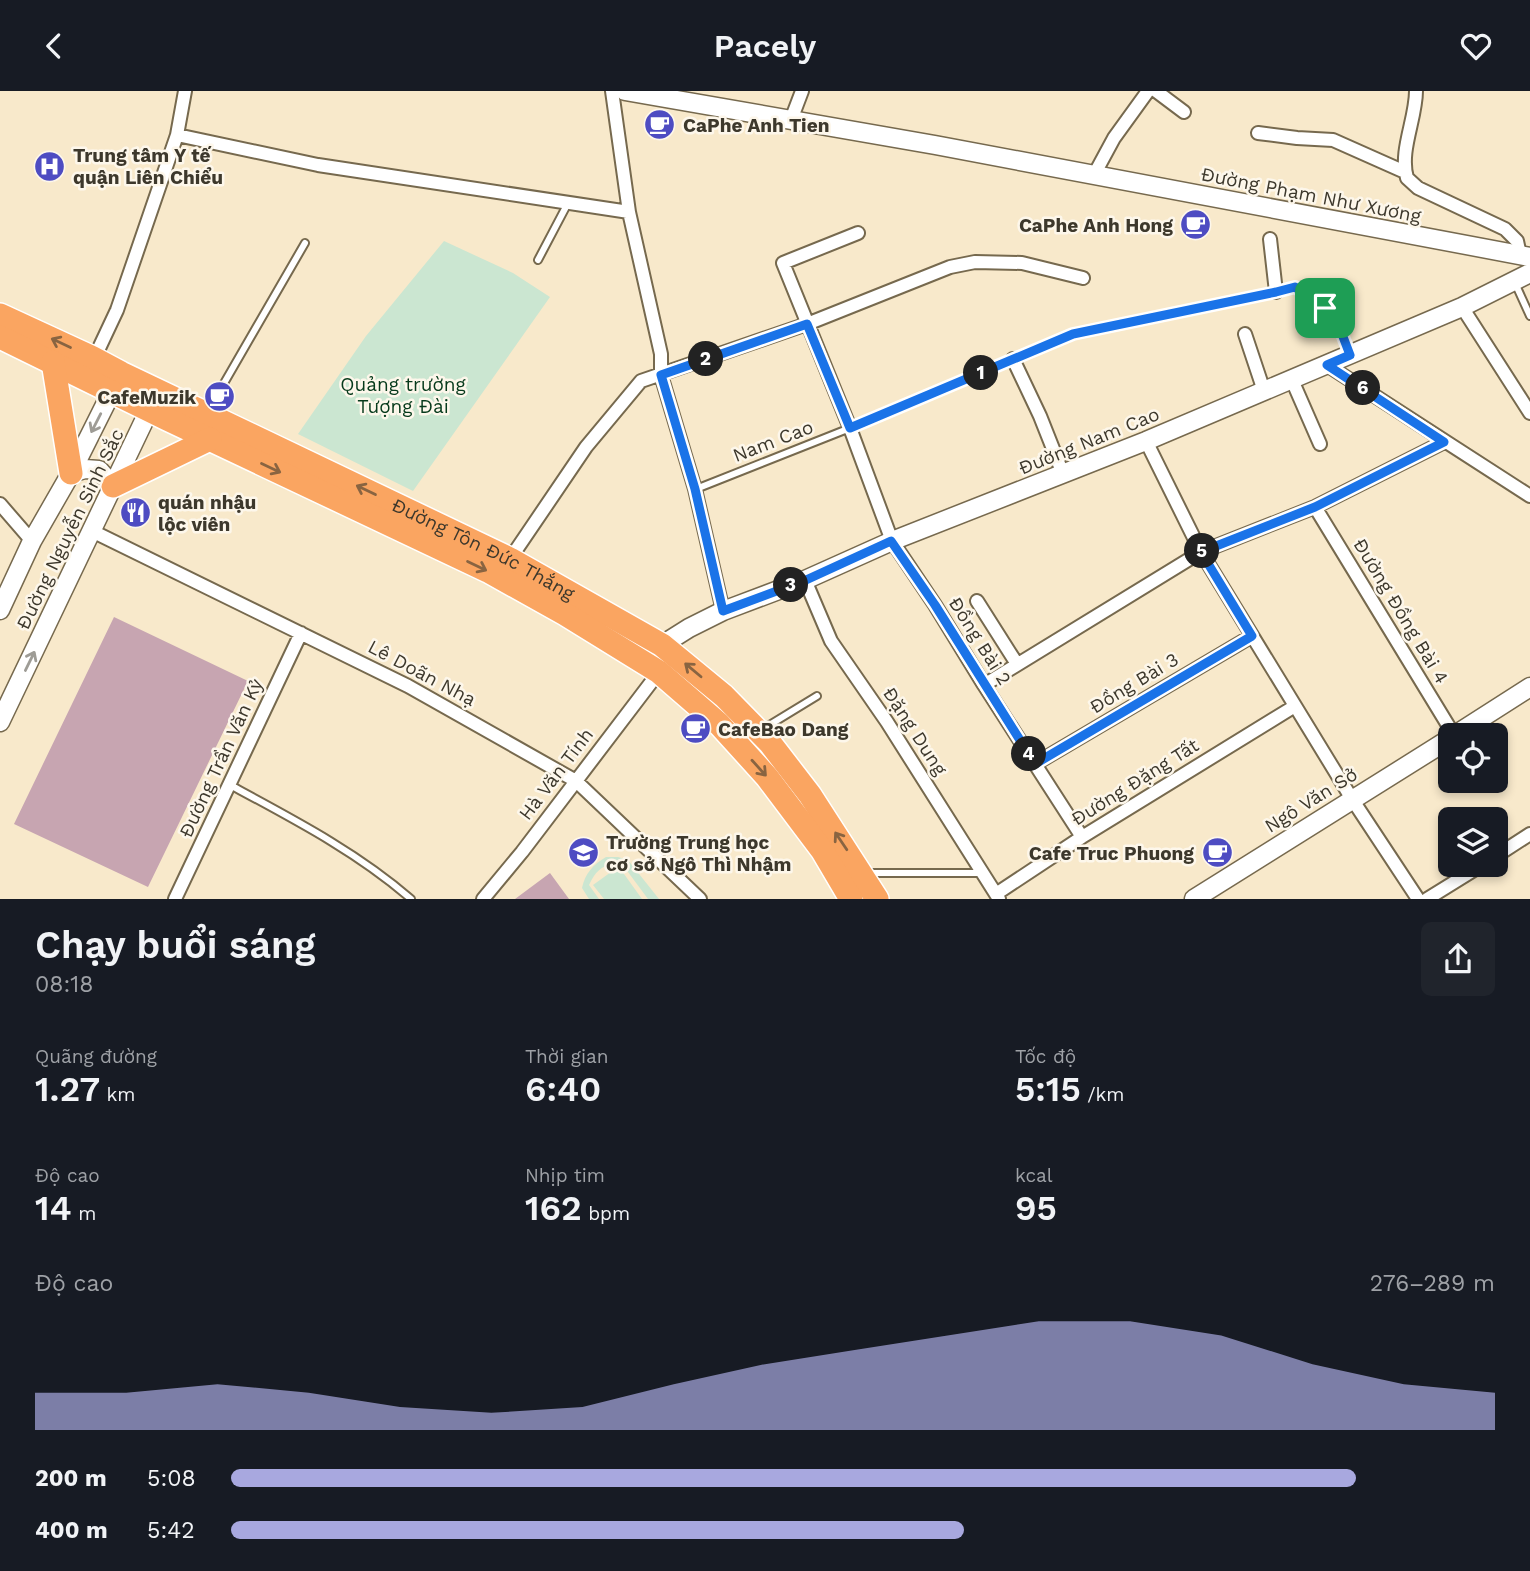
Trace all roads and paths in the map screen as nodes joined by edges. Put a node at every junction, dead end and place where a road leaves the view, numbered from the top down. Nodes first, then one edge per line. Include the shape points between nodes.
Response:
1 (185, 91) edge
2 (612, 91) edge
3 (625, 91) edge
4 (802, 91) edge
5 (1148, 91) edge
6 (1156, 91) edge
7 (1416, 91) edge
8 (653, 93) edge
9 (1184, 112) dead end
10 (791, 120) junction
11 (1258, 133) dead end
12 (177, 135) junction
13 (1405, 172) junction
14 (1094, 175) junction
15 (568, 203) junction
16 (629, 212) junction
17 (859, 233) dead end
18 (1270, 239) dead end
19 (305, 243) dead end
20 (1525, 256) edge
21 (538, 260) dead end
22 (1522, 277) edge
23 (1083, 278) dead end
24 (1276, 292) junction
25 (1462, 307) junction
26 (0, 315) edge
27 (1530, 316) edge
28 (807, 324) junction
29 (1245, 334) dead end
30 (0, 337) edge
31 (1350, 355) junction
32 (94, 359) junction
33 (1013, 359) junction
34 (53, 362) junction
35 (1327, 365) junction
36 (661, 375) junction
37 (1292, 380) junction
38 (116, 383) junction
39 (1264, 391) junction
40 (154, 401) junction
41 (206, 413) junction
42 (1530, 413) edge
43 (850, 428) junction
44 (209, 439) junction
45 (1146, 441) junction
46 (1444, 442) junction
47 (1321, 444) dead end
48 (71, 473) junction
49 (1063, 474) junction
50 (113, 486) junction
51 (695, 489) junction
52 (1530, 496) edge
53 (0, 505) edge
54 (1315, 507) junction
55 (92, 531) junction
56 (32, 541) junction
57 (891, 541) junction
58 (1201, 552) junction
59 (510, 559) junction
60 (806, 580) junction
61 (977, 601) dead end
62 (0, 610) edge
63 (723, 611) junction
64 (301, 633) junction
65 (1252, 636) junction
66 (662, 645) junction
67 (1017, 664) junction
68 (659, 672) junction
69 (984, 685) junction
70 (1530, 687) edge
71 (817, 696) dead end
72 (1295, 706) junction
73 (0, 722) edge
74 (1445, 723) edge
75 (1473, 723) edge
76 (759, 731) junction
77 (1438, 745) edge
78 (1035, 764) junction
79 (576, 781) junction
80 (229, 785) junction
81 (1352, 799) junction
82 (1530, 834) edge
83 (1082, 837) junction
84 (1508, 848) edge
85 (862, 873) junction
86 (983, 873) junction
87 (1463, 877) edge
88 (998, 896) edge
89 (175, 899) edge
90 (411, 899) edge
91 (483, 899) edge
92 (700, 899) edge
93 (851, 899) edge
94 (877, 899) edge
95 (1194, 899) edge
96 (1418, 899) edge
97 (1427, 899) edge

1 - 12 street
2 - 16 street
3 - 8 street, Đường Phạm Như Xương
4 - 10 street
5 - 14 street
6 - 9 street
7 - 13 street
8 - 10 street, Đường Phạm Như Xương
10 - 14 street, Đường Phạm Như Xương
11 - 13 street, Đường Phạm Như Xương via 1343,144
12 - 15 street via 318,165
12 - 32 street via 117,310
13 - 20 street, Đường Phạm Như Xương via 1418,188 1505,229
14 - 20 street, Đường Phạm Như Xương
15 - 16 street
15 - 21 lane
16 - 36 street via 661,354
17 - 28 street, Đồng Bài 2 via 783,263
18 - 24 street
19 - 41 lane
22 - 25 street, Đường Nam Cao
22 - 27 lane
23 - 28 street via 1022,264 975,262 950,267
24 - 31 lane, Nam Cao via 1295,287 1325,308 1337,321
24 - 33 lane, Nam Cao via 1073,334
25 - 31 street, Đường Nam Cao
25 - 42 street
32 -> 26 highway, Đường Tôn Đức Thắng
28 - 36 street
28 - 43 street, Đồng Bài 2
29 - 39 street
30 - 34 highway, Đường Tôn Đức Thắng
31 - 35 street, Đường Nam Cao
32 - 38 highway, Đường Tôn Đức Thắng
33 - 43 lane, Nam Cao
33 - 49 street
34 - 38 highway, Đường Tôn Đức Thắng
34 - 48 highway
35 - 37 street, Đường Nam Cao
35 - 46 street
36 - 51 street
36 - 59 street via 641,381 586,447
37 - 39 street, Đường Nam Cao
37 - 47 street
38 - 40 highway, Đường Tôn Đức Thắng
38 -> 48 street, Đường Nguyễn Sinh Sắc
39 - 45 street, Đường Nam Cao
40 - 41 highway, Đường Tôn Đức Thắng
40 - 44 highway, Đường Tôn Đức Thắng
40 - 50 street, Đường Nguyễn Sinh Sắc
59 -> 41 highway, Đường Tôn Đức Thắng
43 - 51 lane, Nam Cao
43 - 57 street, Đồng Bài 2
44 - 50 highway
44 -> 68 highway, Đường Tôn Đức Thắng via 488,571
45 - 49 street, Đường Nam Cao
45 - 58 street
46 - 52 street
46 - 54 street
48 - 50 street via 99,470
48 - 56 street, Đường Nguyễn Sinh Sắc
49 - 57 street, Đường Nam Cao
50 - 55 street, Đường Nguyễn Sinh Sắc
51 - 63 street
53 - 56 street
54 - 58 street
54 - 74 street, Đường Đồng Bài 4
55 - 64 street, Lê Doãn Nhạ
73 -> 55 street, Đường Nguyễn Sinh Sắc
56 - 62 street, Đường Nguyễn Sinh Sắc
57 - 60 street, Đường Nam Cao
57 - 69 street, Đồng Bài 2
58 - 65 street
58 - 67 street
59 - 66 highway, Đường Tôn Đức Thắng
60 - 63 street, Đường Nam Cao
60 - 86 street, Đặng Dung via 831,641
61 - 67 street
63 - 66 street, Đường Nam Cao
64 - 79 street, Lê Doãn Nhạ via 408,686
64 - 80 street, Đường Trần Văn Kỷ
65 - 72 street
65 - 78 street, Đồng Bài 3
76 -> 66 highway, Đường Tôn Đức Thắng
67 - 69 street
68 - 79 street, Hà Văn Tính
68 -> 93 highway, Đường Tôn Đức Thắng via 719,724 766,777 822,850
69 - 78 street, Đồng Bài 2
70 - 75 street, Ngô Văn Sở
71 - 76 lane
72 - 81 street
72 - 83 street, Đường Đặng Tất
85 -> 76 highway, Đường Tôn Đức Thắng via 810,795
77 - 81 street, Ngô Văn Sở
78 - 83 street, Đồng Bài 2
79 - 91 street, Hà Văn Tính
79 - 92 street, Lê Doãn Nhạ
80 - 89 street, Đường Trần Văn Kỷ
80 - 90 lane via 338,846 384,875
81 - 95 street, Ngô Văn Sở
81 - 96 street
82 - 84 street
83 - 88 street, Đường Đặng Tất
85 - 86 lane
85 - 94 highway, Đường Tôn Đức Thắng
86 - 88 street, Đặng Dung
87 - 97 street

